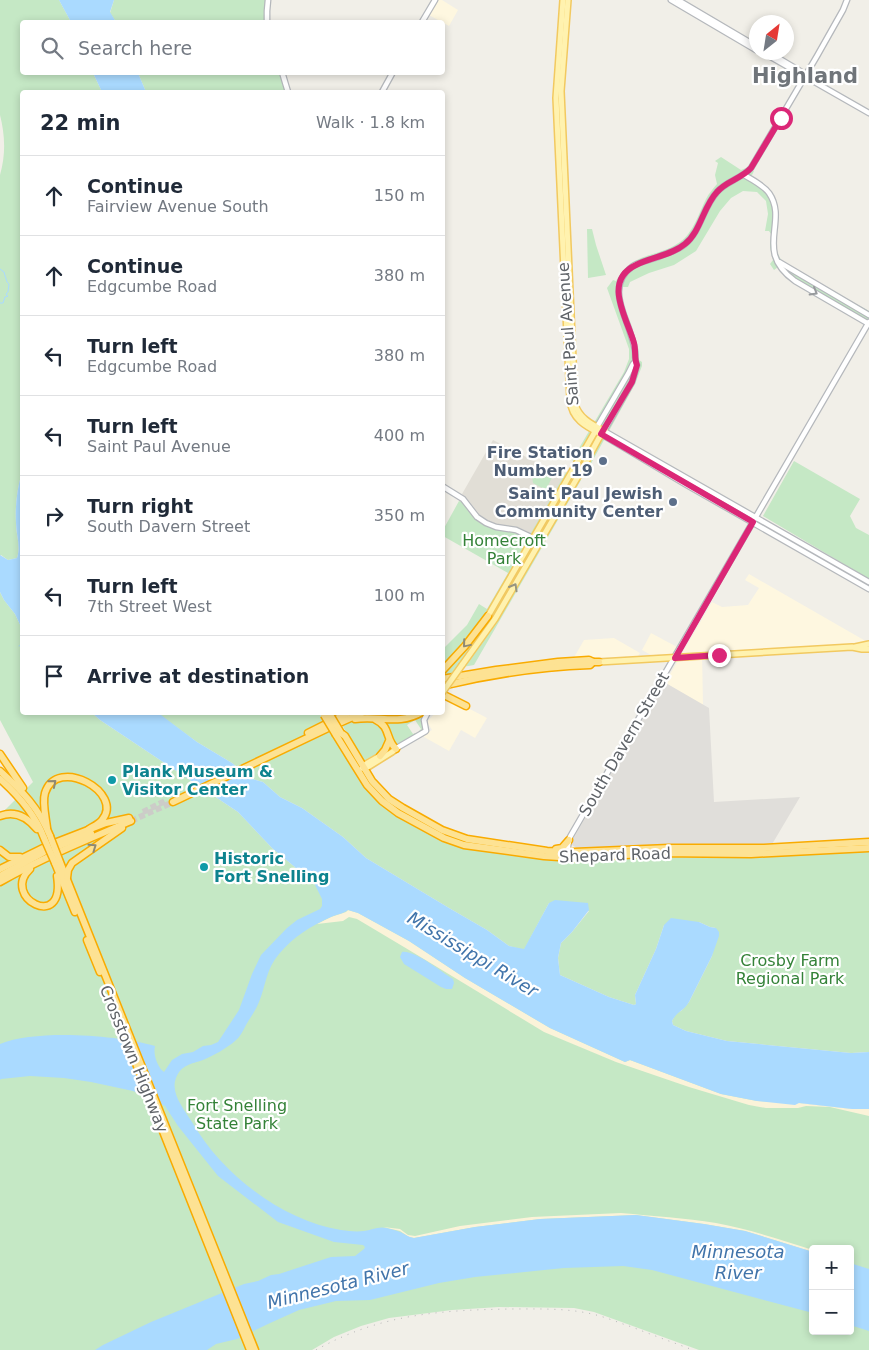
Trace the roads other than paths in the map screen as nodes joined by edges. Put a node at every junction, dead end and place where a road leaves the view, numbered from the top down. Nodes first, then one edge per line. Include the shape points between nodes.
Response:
1 (268, 0) edge
2 (435, 0) edge
3 (563, 0) edge
4 (568, 0) edge
5 (671, 0) edge
6 (678, 0) edge
7 (848, 0) edge
8 (267, 20) edge
9 (423, 20) edge
10 (749, 42) edge
11 (749, 46) edge
12 (776, 60) edge
13 (781, 60) edge
14 (283, 75) edge
15 (391, 75) edge
16 (805, 76) junction
17 (287, 90) edge
18 (383, 90) edge
19 (869, 113) edge
20 (744, 175) junction
21 (778, 262) junction
22 (869, 315) edge
23 (869, 323) edge
24 (635, 362) junction
25 (596, 429) junction
26 (602, 432) junction
27 (445, 488) edge
28 (754, 520) junction
29 (533, 538) junction
30 (869, 582) edge
31 (869, 588) edge
32 (488, 616) joint
33 (869, 644) edge
34 (852, 648) junction
35 (869, 649) edge
36 (675, 658) junction
37 (596, 662) junction
38 (445, 668) edge
39 (445, 679) edge
40 (445, 685) edge
41 (445, 689) edge
42 (445, 695) edge
43 (466, 706) dead end
44 (328, 715) edge
45 (346, 715) edge
46 (416, 715) edge
47 (426, 715) edge
48 (372, 718) junction
49 (389, 741) junction
50 (396, 749) junction
51 (0, 754) edge
52 (380, 756) junction
53 (361, 769) junction
54 (0, 771) edge
55 (0, 779) edge
56 (173, 800) tunnel mouth
57 (34, 806) junction
58 (16, 814) junction
59 (0, 816) edge
60 (130, 819) junction
61 (0, 822) edge
62 (47, 828) junction
63 (90, 829) junction
64 (47, 837) junction
65 (570, 839) junction
66 (869, 842) edge
67 (869, 848) edge
68 (0, 850) edge
69 (547, 850) junction
70 (582, 852) junction
71 (567, 855) junction
72 (24, 857) junction
73 (47, 858) junction
74 (57, 864) junction
75 (0, 869) edge
76 (0, 876) edge
77 (0, 882) edge
78 (67, 884) junction
79 (250, 1350) edge
80 (255, 1350) edge

1 - 8 street
2 - 9 street
3 - 25 main road, Saint Paul Avenue via 556,92 570,400 577,418
4 - 25 main road, Saint Paul Avenue via 561,91 575,404 580,415
5 - 11 street
6 - 10 street
7 - 16 street
12 - 16 street
13 - 16 street
14 - 17 street
15 - 18 street
16 - 19 street
16 - 20 street
20 - 21 street via 765,189 773,202 773,246
20 - 24 street via 716,193 685,244 634,265 622,279 618,298 634,344
21 - 22 street
21 -> 23 street via 795,281
23 - 28 street, South Davern Street
24 - 25 street
24 - 26 street via 632,382
25 - 26 main road, Saint Paul Avenue
25 - 29 main road
26 - 28 street, Saint Paul Avenue
41 -> 26 main road, bridge via 495,619
27 - 29 street via 463,499 486,523
28 - 30 street, Saint Paul Avenue
28 - 31 street, Saint Paul Avenue
28 - 36 street, South Davern Street
29 - 32 main road
32 -> 38 highway
33 - 34 main road
34 - 35 main road
34 - 36 main road
36 - 37 main road
36 - 65 street, South Davern Street
37 - 39 highway via 558,662
37 - 40 highway via 513,672
42 - 43 highway
44 - 53 highway, bridge
45 - 48 highway
45 - 56 highway
46 - 48 highway via 402,720
47 - 50 street via 426,731
48 - 49 highway via 385,726
49 - 50 highway
49 - 52 highway
50 - 52 street
50 - 53 main road
51 - 57 highway
52 - 53 main road
53 - 69 highway, Shepard Road via 393,802 446,832 467,839
53 - 71 highway, Shepard Road via 367,785 389,807 444,838 475,847 544,856
54 - 57 highway, Crosstown Highway
55 - 64 highway, Crosstown Highway via 28,808
57 - 62 highway, Crosstown Highway
58 - 59 highway
58 - 61 highway
58 - 64 highway via 30,820
60 - 63 highway
60 - 73 highway
60 - 76 highway via 44,852
78 -> 60 highway via 72,863
62 -> 63 highway via 45,793 54,781 68,776 93,787 105,799 105,815
62 - 64 highway, Crosstown Highway
63 - 72 highway
64 - 74 highway, Crosstown Highway, bridge
65 - 69 highway via 562,848
65 - 70 highway via 571,846
65 - 71 street, South Davern Street
66 - 70 highway, Shepard Road
67 - 71 highway, Shepard Road via 764,854 660,852
68 - 72 highway via 13,858
69 - 71 highway, Shepard Road
70 - 71 highway, Shepard Road
72 - 75 highway
73 - 74 highway via 21,877 19,888 23,899 30,905 46,906 53,901 58,890
73 - 77 highway
74 - 78 highway, Crosstown Highway
78 - 79 highway, Crosstown Highway
78 - 80 highway

